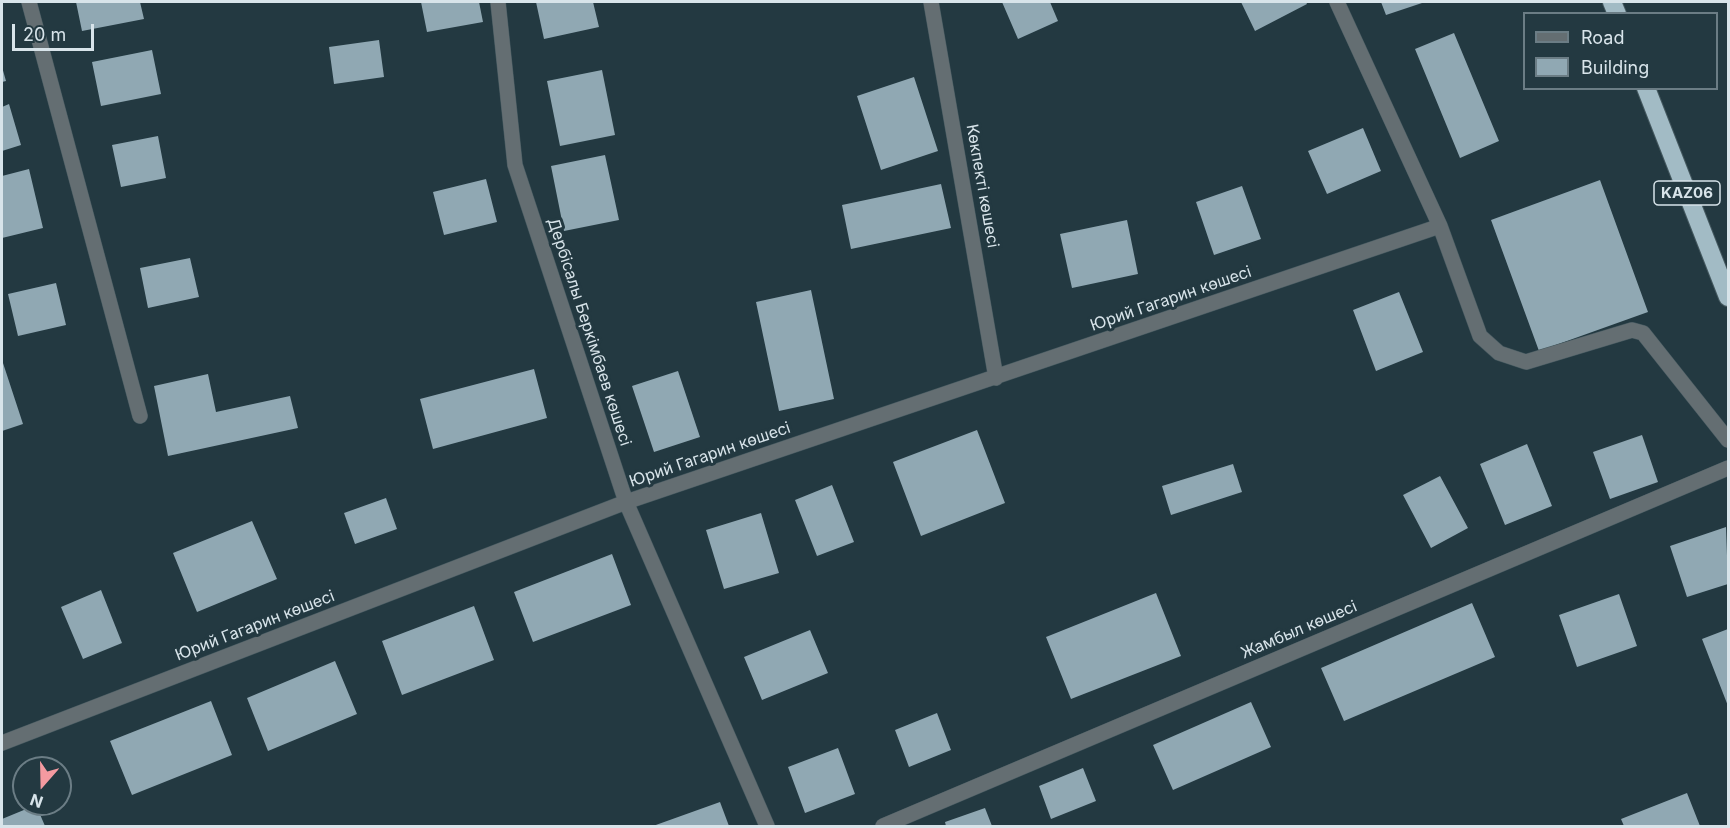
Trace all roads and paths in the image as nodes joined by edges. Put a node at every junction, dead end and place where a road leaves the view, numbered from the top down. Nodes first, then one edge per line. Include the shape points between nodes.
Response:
1 (29, 2) edge
2 (498, 2) edge
3 (931, 2) edge
4 (1337, 2) edge
5 (1647, 90) edge
6 (1440, 226) junction
7 (1728, 297) edge
8 (996, 378) junction
9 (140, 416) dead end
10 (1728, 440) edge
11 (1728, 468) edge
12 (626, 502) junction
13 (2, 743) edge
14 (766, 826) edge
15 (883, 826) edge

1 - 9 street
2 - 12 street, Дербісалы Беркімбаев көшесі via 515,165
3 - 8 street, Көкпекті көшесі
4 - 6 street
5 - 7 highway, KАZ06
6 - 8 street, Юрий Гагарин көшесі
6 - 10 street via 1480,336 1499,353 1526,362 1632,330 1642,333
8 - 12 street, Юрий Гагарин көшесі
11 - 15 street, Жамбыл көшесі
12 - 13 street, Юрий Гагарин көшесі
12 - 14 street, Дербісалы Беркімбаев көшесі

